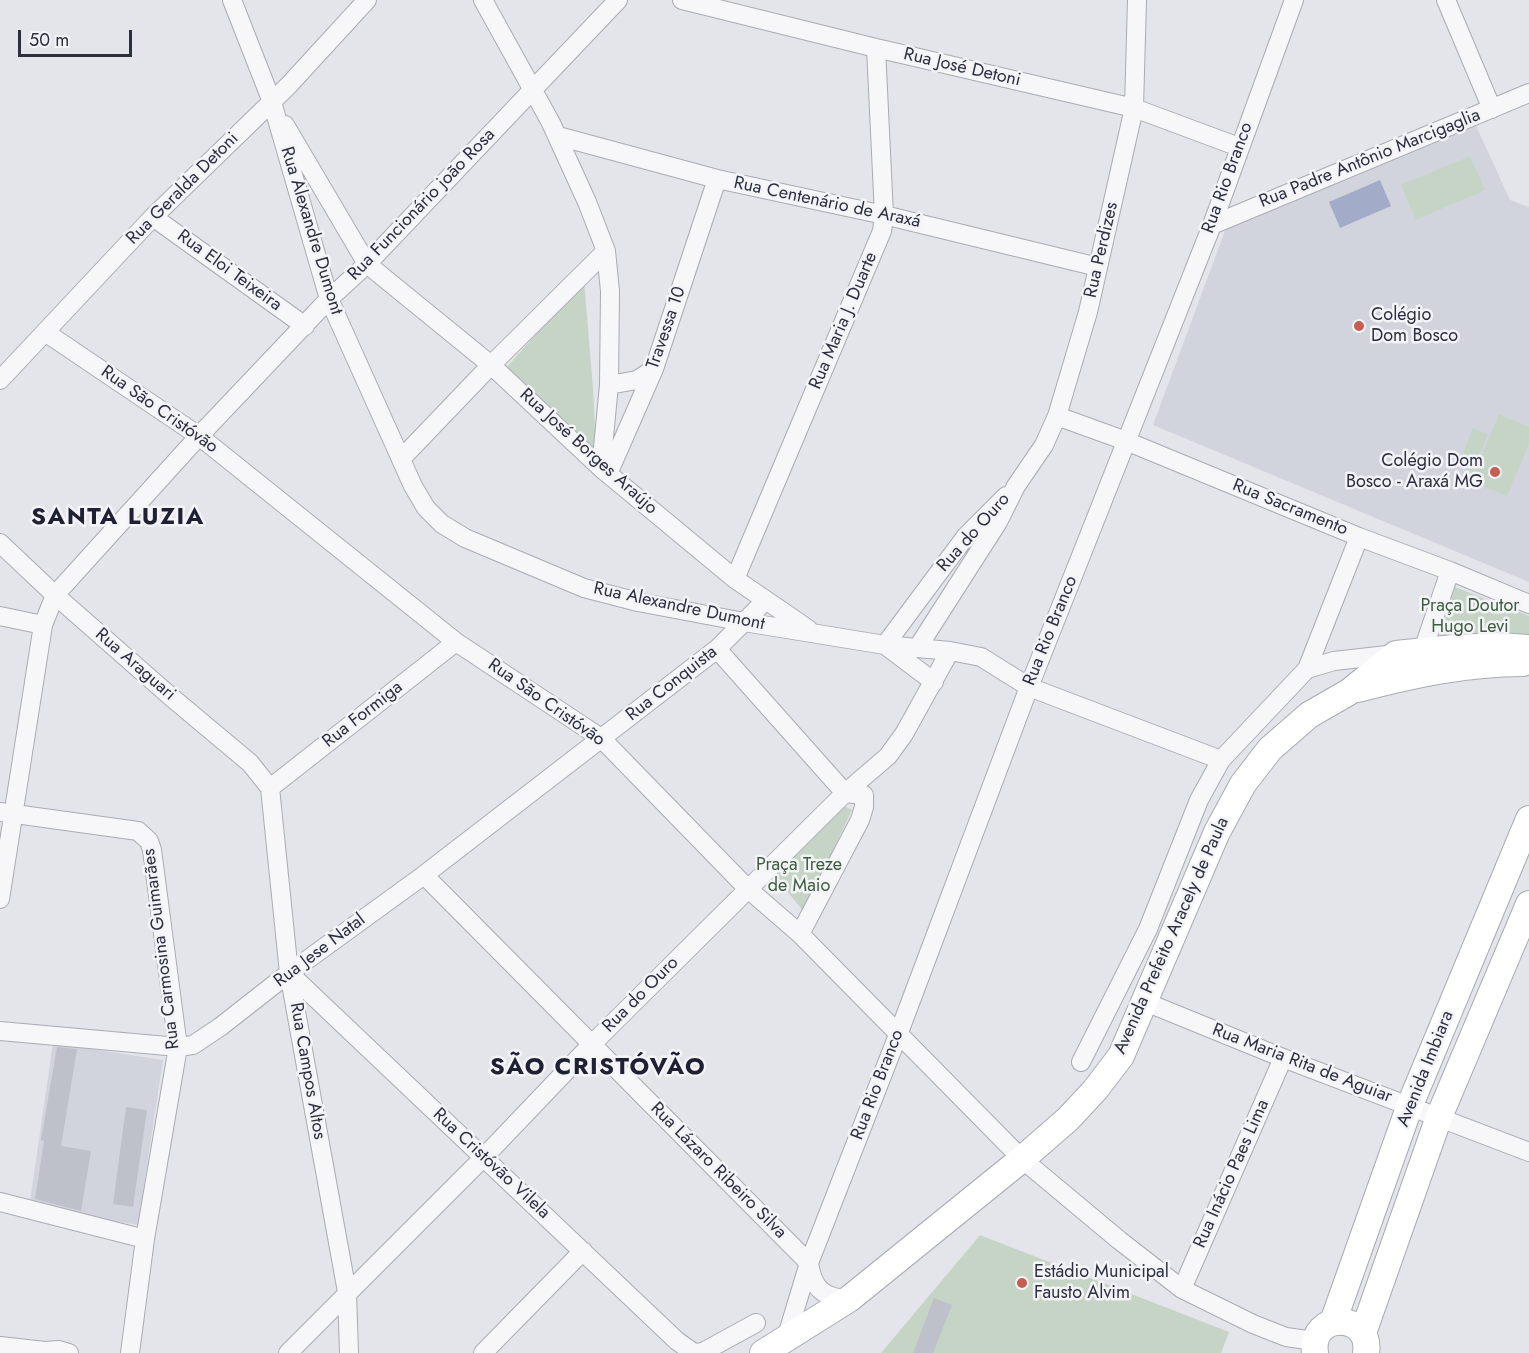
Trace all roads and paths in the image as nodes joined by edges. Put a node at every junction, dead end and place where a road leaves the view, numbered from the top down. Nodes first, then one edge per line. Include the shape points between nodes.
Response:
1 (232, 0) edge
2 (367, 0) edge
3 (483, 0) edge
4 (618, 0) edge
5 (682, 0) edge
6 (1137, 0) edge
7 (1294, 0) edge
8 (1446, 0) edge
9 (876, 48) junction
10 (532, 89) junction
11 (1529, 93) edge
12 (272, 102) junction
13 (1134, 108) junction
14 (1492, 109) junction
15 (558, 136) junction
16 (1239, 147) junction
17 (717, 179) junction
18 (884, 215) junction
19 (153, 217) junction
20 (1212, 225) junction
21 (606, 251) junction
22 (367, 264) junction
23 (1098, 267) junction
24 (329, 299) junction
25 (305, 326) junction
26 (45, 332) junction
27 (491, 365) junction
28 (654, 369) junction
29 (0, 380) edge
30 (609, 385) junction
31 (1057, 416) junction
32 (199, 436) junction
33 (1126, 441) junction
34 (401, 459) junction
35 (604, 471) junction
36 (1016, 486) junction
37 (1359, 537) junction
38 (0, 543) edge
39 (1450, 571) junction
40 (735, 579) junction
41 (55, 595) junction
42 (765, 601) junction
43 (1527, 604) edge
44 (0, 616) edge
45 (744, 622) junction
46 (43, 625) junction
47 (814, 633) junction
48 (456, 642) junction
49 (885, 645) junction
50 (918, 647) junction
51 (1529, 648) edge
52 (717, 649) junction
53 (1423, 650) junction
54 (950, 651) junction
55 (1396, 654) junction
56 (1498, 654) junction
57 (1529, 663) edge
58 (1307, 669) junction
59 (934, 682) junction
60 (1029, 687) junction
61 (1349, 692) junction
62 (601, 738) junction
63 (1221, 760) junction
64 (270, 788) junction
65 (845, 793) junction
66 (6, 813) edge
67 (1529, 819) edge
68 (423, 875) junction
69 (748, 889) junction
70 (0, 899) edge
71 (1529, 904) edge
72 (800, 934) junction
73 (289, 972) junction
74 (1143, 1001) junction
75 (0, 1031) edge
76 (898, 1035) junction
77 (591, 1045) junction
78 (177, 1047) junction
79 (1283, 1058) junction
80 (1081, 1062) dead end
81 (1410, 1105) junction
82 (1439, 1117) junction
83 (1529, 1152) edge
84 (484, 1157) junction
85 (1022, 1160) junction
86 (0, 1202) edge
87 (145, 1239) junction
88 (583, 1251) junction
89 (809, 1263) junction
90 (1182, 1289) junction
91 (347, 1292) junction
92 (849, 1299) junction
93 (1333, 1322) junction
94 (756, 1323) dead end
95 (786, 1339) junction
96 (1364, 1343) edge
97 (0, 1346) edge
98 (1315, 1347) edge
99 (69, 1353) edge
100 (130, 1353) edge
101 (288, 1353) edge
102 (349, 1353) edge
103 (483, 1353) edge
104 (695, 1353) edge
105 (763, 1353) edge

1 - 12 street, Rua Alexandre Dumont
2 - 12 street, Rua Geralda Detoni
3 - 10 street
4 - 10 street, Rua Funcionário joão Rosa
5 - 9 street, Rua José Detoni
6 - 13 street, Rua Perdizes
7 - 16 street, Rua Rio Branco
8 - 14 street
9 - 13 street, Rua José Detoni
9 - 18 street, Rua Maria J. Duarte
10 - 15 street
10 - 22 street, Rua Funcionário joão Rosa
11 - 14 street, Rua Padre Antônio Marcigaglia
12 - 19 street, Rua Geralda Detoni
12 - 22 street
12 - 24 street, Rua Alexandre Dumont
13 - 16 street, Rua José Detoni
13 - 23 street, Rua Perdizes
14 - 20 street, Rua Padre Antônio Marcigaglia
15 - 17 street, Rua Centenário de Araxá
15 - 21 street
16 - 20 street, Rua Rio Branco
17 - 18 street, Rua Centenário de Araxá
17 - 28 street, Travessa 10
18 - 23 street, Rua Centenário de Araxá
18 - 40 street, Rua Maria J. Duarte via 882,231
19 - 25 street, Rua Eloi Teixeira
19 - 26 street, Rua Geralda Detoni
20 - 33 street, Rua Rio Branco
21 - 27 street
21 - 30 street via 610,291
22 - 24 street, Rua Funcionário joão Rosa
22 - 27 street, Rua José Borges Araújo
23 - 31 street, Rua Perdizes
24 - 25 street, Rua Funcionário joão Rosa
24 - 34 street, Rua Alexandre Dumont
25 - 32 street, Rua Funcionário joão Rosa
26 - 29 street, Rua Geralda Detoni
26 - 32 street, Rua São Cristóvão
27 - 34 street
27 - 35 street, Rua José Borges Araújo
28 - 30 street via 637,380
28 - 35 street, Travessa 10
30 - 35 street
31 - 33 street, Rua Sacramento
31 - 36 street, Rua Perdizes via 1044,445
32 - 41 street, Rua Funcionário joão Rosa
32 - 48 street, Rua São Cristóvão
33 - 37 street, Rua Sacramento
33 - 60 street, Rua Rio Branco
34 - 45 street, Rua Alexandre Dumont via 426,508 465,538 584,588
35 - 40 street, Rua José Borges Araújo
36 - 49 street, Rua do Ouro via 966,536
36 - 50 street, Rua do Ouro via 998,522
37 - 39 street, Rua Sacramento
37 - 58 street
38 - 41 street, Rua Araguari
39 - 43 street, Rua Sacramento
39 - 53 street
40 - 42 street, Rua José Borges Araújo
41 - 46 street
41 - 64 street, Rua Araguari via 250,763
42 - 45 street, Rua Conquista
42 - 47 street, Rua José Borges Araújo
44 - 46 street
45 - 47 street, Rua Alexandre Dumont
45 - 52 street, Rua Conquista
46 - 66 street
47 - 49 street, Rua Alexandre Dumont
48 - 62 street, Rua São Cristóvão
48 - 64 street, Rua Formiga
49 - 50 street, Rua Alexandre Dumont
49 - 59 street
50 - 54 street, Rua Alexandre Dumont
51 - 56 main road, Avenida Prefeito Aracely de Paula
52 - 62 street, Rua Conquista
52 - 65 street
53 - 55 main road, Avenida Prefeito Aracely de Paula
53 - 56 main road, Avenida Prefeito Aracely de Paula
54 - 59 street, Rua do Ouro
54 - 60 street, Rua Alexandre Dumont via 981,657
55 - 58 street, Avenida Prefeito Aracely de Paula via 1334,661
55 - 61 main road, Avenida Prefeito Aracely de Paula
56 - 57 main road, Avenida Prefeito Aracely de Paula
56 - 61 main road, Avenida Prefeito Aracely de Paula
58 - 63 street, Avenida Prefeito Aracely de Paula
59 - 65 street, Rua do Ouro via 888,756
60 - 63 street, Rua Alexandre Dumont
60 - 76 street, Rua Rio Branco
61 - 74 main road, Avenida Prefeito Aracely de Paula via 1309,715 1270,749 1243,784 1217,831
62 - 68 street, Rua Jese Natal
62 - 69 street, Rua São Cristóvão
63 - 80 street, Avenida Prefeito Aracely de Paula via 1199,800 1148,929
64 - 73 street, Rua Campos Altos
65 - 69 street, Rua do Ouro
65 - 72 street via 864,795 860,820
66 - 70 street
66 - 78 street, Rua Carmosina Guimarães via 133,830 149,841
67 - 81 main road, Avenida Imbiara
68 - 73 street, Rua Jese Natal
68 - 77 street, Rua Lázaro Ribeiro Silva
69 - 72 street, Rua São Cristóvão
69 - 77 street, Rua do Ouro
71 - 82 main road, Avenida Imbiara
72 - 76 street, Rua São Cristóvão
73 - 78 street, Rua Jese Natal via 220,1027 193,1045
73 - 84 street, Rua Cristóvão Vilela
73 - 91 street, Rua Campos Altos
74 - 79 street, Rua Maria Rita de Aguiar
74 - 85 main road, Avenida Prefeito Aracely de Paula via 1121,1056 1068,1119
75 - 78 street, Rua Jese Natal
76 - 85 street, Rua São Cristóvão
76 - 89 street, Rua Rio Branco
77 - 84 street, Rua do Ouro
77 - 89 street, Rua Lázaro Ribeiro Silva
78 - 87 street, Rua Carmosina Guimarães
79 - 81 street, Rua Maria Rita de Aguiar
79 - 90 street, Rua Inácio Paes Lima
81 - 82 street, Rua Maria Rita de Aguiar
81 - 93 main road, Avenida Imbiara
82 - 83 street, Rua Maria Rita de Aguiar
82 - 96 main road, Avenida Imbiara
84 - 88 street, Rua Cristóvão Vilela
84 - 91 street, Rua do Ouro
85 - 90 street, Rua São Cristóvão
85 - 92 main road, Avenida Prefeito Aracely de Paula
86 - 87 street
87 - 100 street, Rua Carmosina Guimarães
88 - 103 street
88 - 104 street, Rua Cristóvão Vilela via 677,1341
89 - 92 street via 812,1280 822,1293
89 - 95 street, Rua Rio Branco
90 - 98 street, Rua São Cristóvão via 1254,1324
91 - 101 street, Rua do Ouro
91 - 102 street, Rua Campos Altos
92 - 95 main road, Avenida Prefeito Aracely de Paula
93 - 96 main road via 1350,1323
93 - 98 main road via 1325,1326
94 - 104 street, Rua Cristóvão Vilela
95 - 105 main road, Avenida Prefeito Aracely de Paula
97 - 99 street

